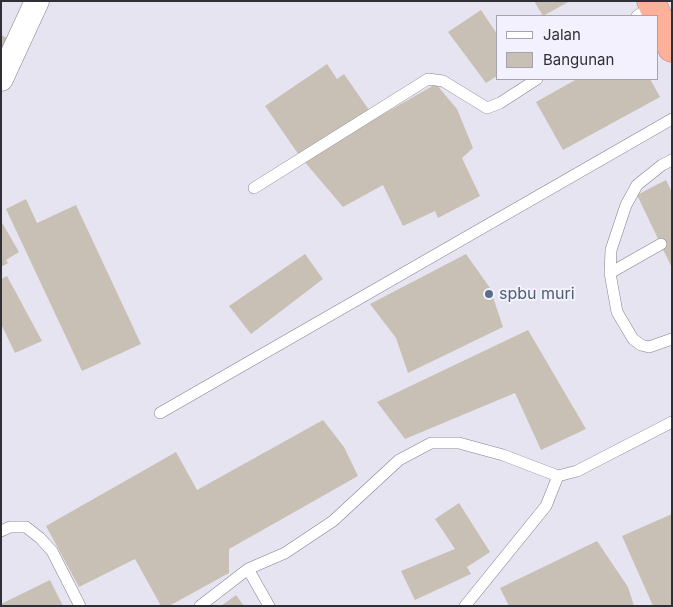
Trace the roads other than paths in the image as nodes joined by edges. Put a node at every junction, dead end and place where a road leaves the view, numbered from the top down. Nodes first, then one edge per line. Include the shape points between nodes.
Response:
1 (37, 1) edge
2 (658, 26) edge
3 (672, 48) edge
4 (1, 79) edge
5 (536, 80) edge
6 (672, 120) edge
7 (672, 160) edge
8 (254, 188) dead end
9 (660, 244) dead end
10 (610, 273) junction
11 (672, 339) edge
12 (160, 413) dead end
13 (672, 422) edge
14 (558, 476) junction
15 (1, 531) edge
16 (248, 569) junction
17 (80, 606) edge
18 (200, 606) edge
19 (269, 606) edge
20 (465, 606) edge

1 - 4 street
2 - 3 highway
5 - 8 lane via 487,108 443,81 428,80
6 - 12 lane
7 - 10 lane via 637,185 626,205 612,250
9 - 10 lane
10 - 11 lane via 617,312 633,339 649,347
13 - 14 lane via 577,471
14 - 16 lane via 503,455 458,443 431,444 399,460 333,521 285,553
14 - 20 lane via 546,506
15 - 17 lane via 10,527 26,527 40,538 52,551
16 - 18 lane
16 - 19 lane

